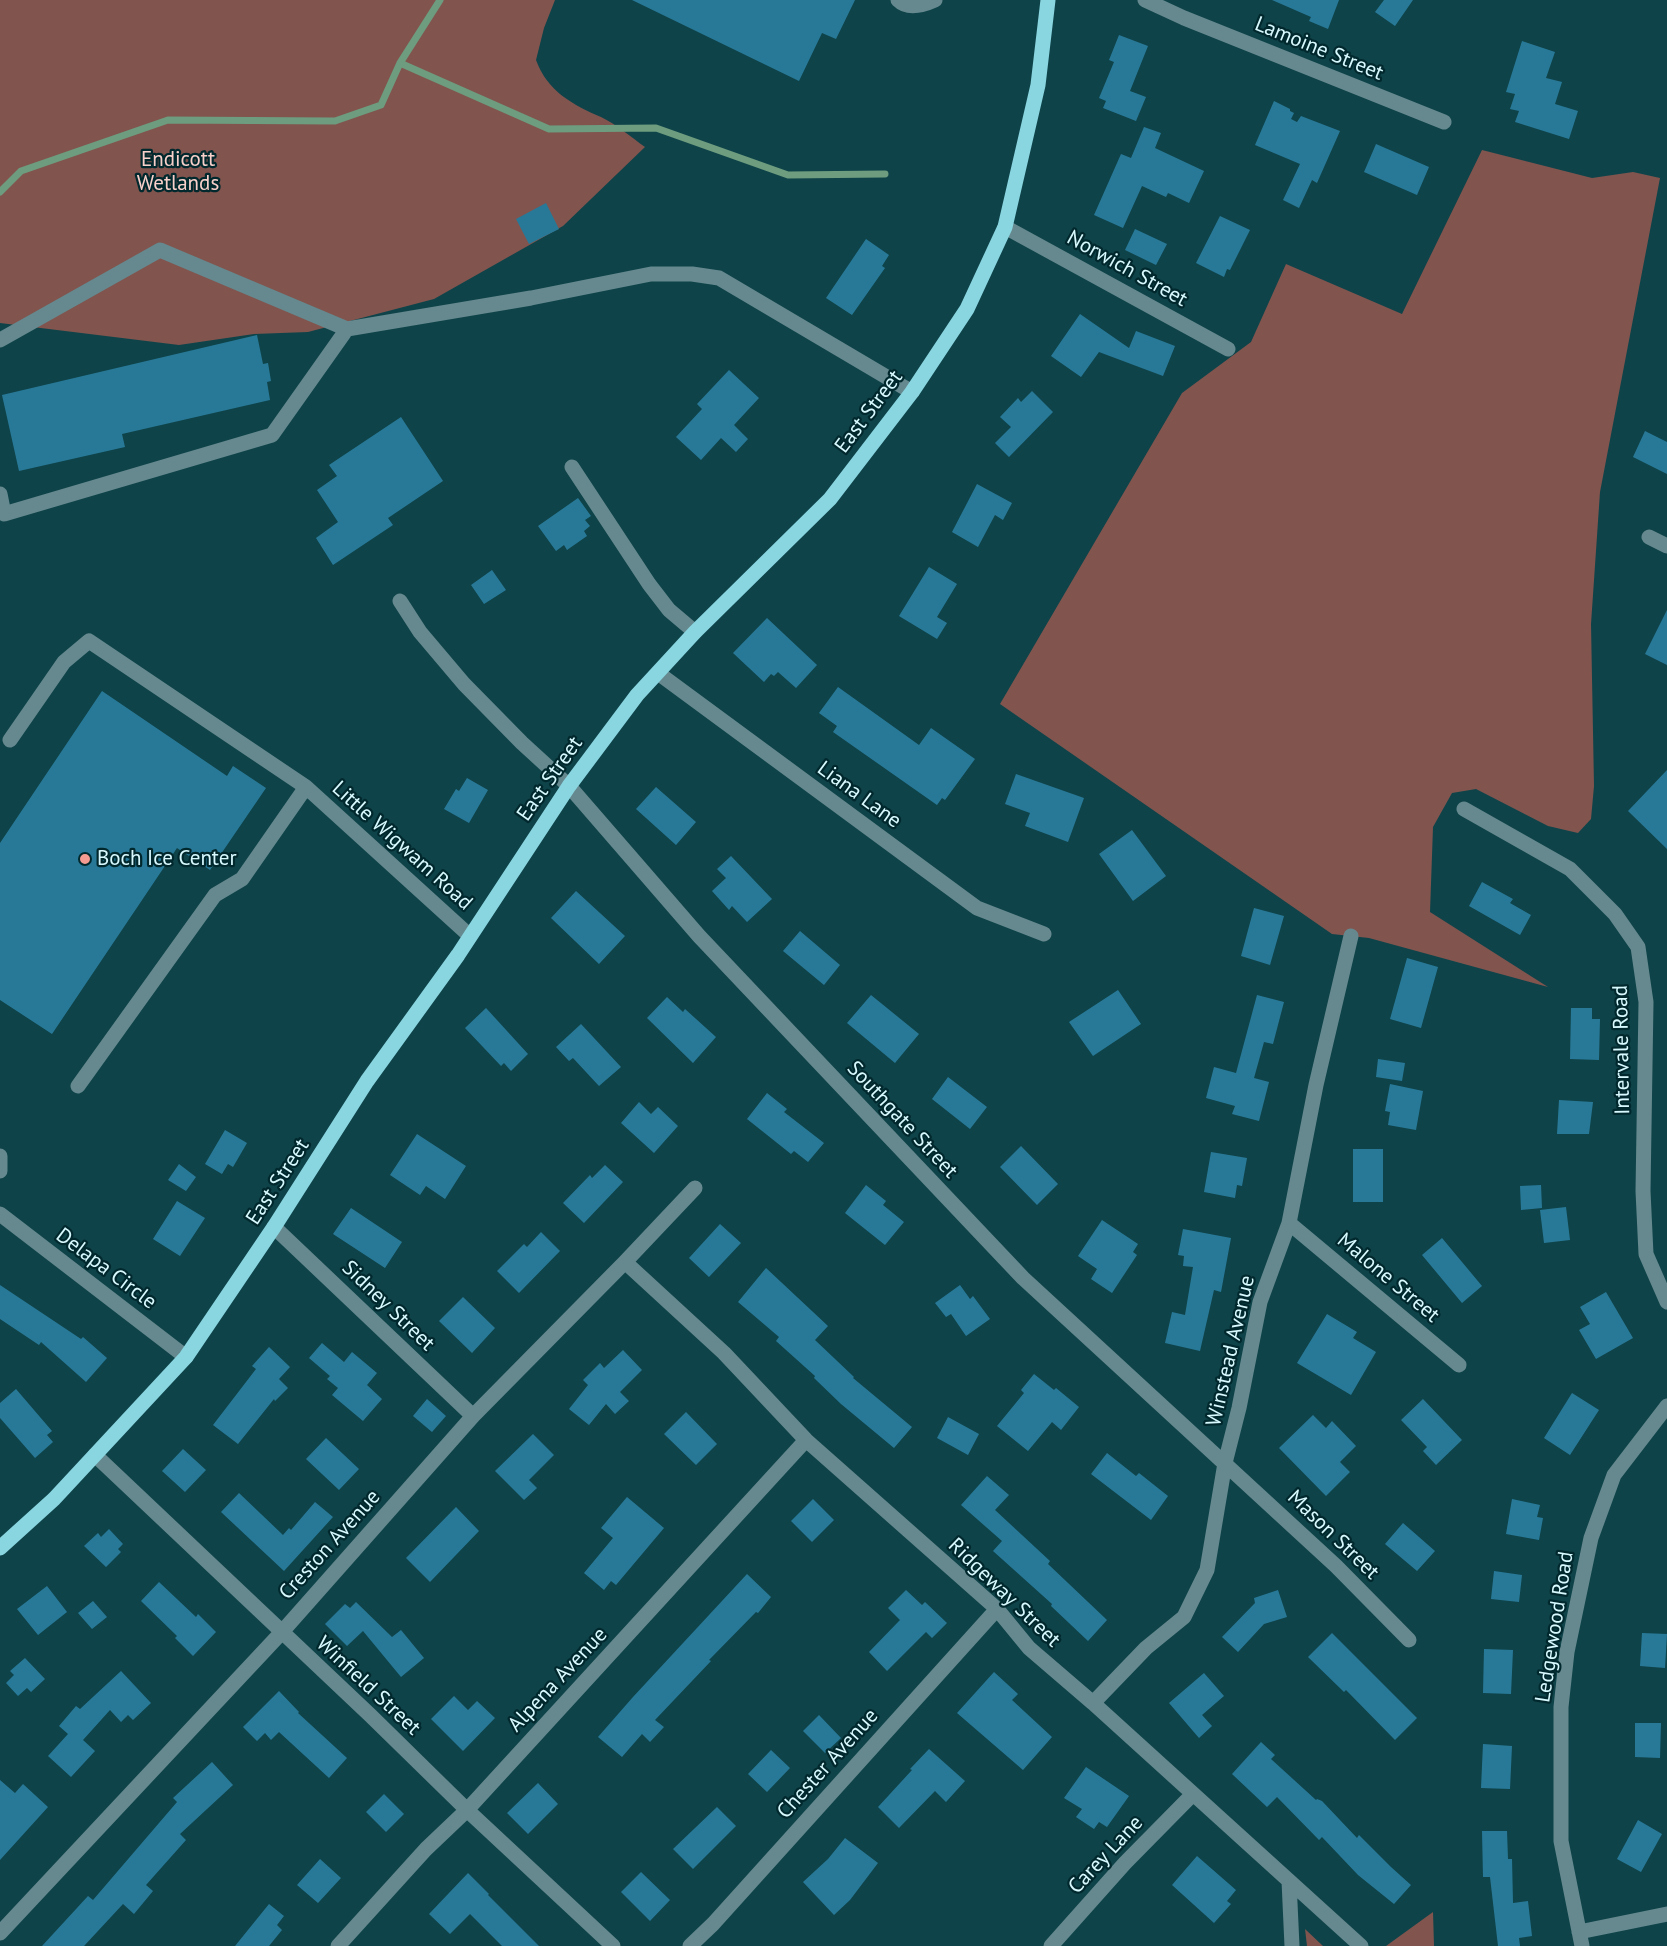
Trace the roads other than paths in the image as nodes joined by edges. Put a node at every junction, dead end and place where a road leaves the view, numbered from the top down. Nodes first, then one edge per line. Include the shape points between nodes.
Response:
1 (898, 0) edge
2 (935, 0) edge
3 (1145, 0) edge
4 (1045, 1) edge
5 (1444, 122) dead end
6 (1005, 227) junction
7 (347, 329) junction
8 (0, 340) edge
9 (1228, 349) dead end
10 (912, 392) junction
11 (572, 467) dead end
12 (0, 494) edge
13 (1649, 537) dead end
14 (1667, 546) edge
15 (400, 601) dead end
16 (695, 632) junction
17 (658, 673) junction
18 (10, 740) dead end
19 (569, 786) junction
20 (306, 787) junction
21 (1464, 809) dead end
22 (1044, 934) dead end
23 (470, 936) junction
24 (1351, 936) dead end
25 (78, 1086) dead end
26 (0, 1156) edge
27 (0, 1171) edge
28 (695, 1188) dead end
29 (0, 1214) edge
30 (1289, 1223) junction
31 (274, 1227) junction
32 (625, 1262) junction
33 (1667, 1302) edge
34 (186, 1357) junction
35 (1459, 1365) dead end
36 (1667, 1406) edge
37 (473, 1416) junction
38 (806, 1440) junction
39 (95, 1455) junction
40 (1225, 1463) junction
41 (0, 1548) edge
42 (997, 1609) junction
43 (281, 1632) junction
44 (1409, 1640) dead end
45 (1093, 1703) junction
46 (1193, 1794) junction
47 (467, 1810) junction
48 (1289, 1881) junction
49 (1667, 1914) edge
50 (0, 1933) edge
51 (1581, 1939) edge
52 (338, 1946) edge
53 (613, 1946) edge
54 (690, 1946) edge
55 (1051, 1946) edge
56 (1292, 1946) edge
57 (1361, 1946) edge

1 - 2 street via 921,6
3 - 5 street, Lamoine Street
4 - 6 main road, East Street via 1038,85
6 - 9 street, Norwich Street
6 - 10 main road, East Street via 967,309
7 - 8 street via 160,250
7 - 10 street via 651,274 692,274 718,278
7 - 12 street via 272,435 4,514
10 - 16 main road, East Street via 830,499
11 - 16 street via 649,584 669,610
13 - 14 street
15 - 19 street, Southgate Street via 420,632 464,684
16 - 17 main road, East Street
17 - 19 main road, East Street
17 - 22 street, Liana Lane via 977,908
18 - 20 street, Little Wigwam Road via 64,662 89,641
19 - 23 main road, East Street
19 - 40 street, Southgate Street via 699,936 1023,1278
20 - 23 street, Little Wigwam Road
20 - 25 street via 242,879 215,895
21 - 33 street, Intervale Road via 1570,869 1615,914 1638,947 1646,1002 1646,1254
23 - 31 main road, East Street via 367,1081
24 - 30 street, Winstead Avenue
26 - 27 street
28 - 32 street, Creston Avenue
29 - 34 street, Delapa Circle
30 - 35 street, Malone Street
30 - 40 street, Winstead Avenue via 1260,1302
31 - 34 main road, East Street
31 - 37 street, Sidney Street
32 - 37 street, Creston Avenue
32 - 38 street, Ridgeway Street via 724,1353
34 - 39 main road, East Street
36 - 51 street, Ledgewood Road via 1614,1475 1591,1538 1567,1652 1561,1707 1561,1841
37 - 43 street, Creston Avenue
38 - 42 street, Ridgeway Street
38 - 47 street, Alpena Avenue
39 - 41 main road, East Street
39 - 43 street, Winfield Street
40 - 44 street, Mason Street
40 - 45 street, Winstead Avenue via 1207,1569 1184,1617 1146,1648
42 - 45 street, Ridgeway Street via 1029,1648
42 - 54 street, Chester Avenue
43 - 47 street, Winfield Street
43 - 50 street, Creston Avenue
45 - 46 street, Ridgeway Street
46 - 48 street, Ridgeway Street
46 - 55 street, Carey Lane
47 - 52 street, Alpena Avenue
47 - 53 street, Winfield Street
48 - 56 street
48 - 57 street, Ridgeway Street
49 - 51 street

